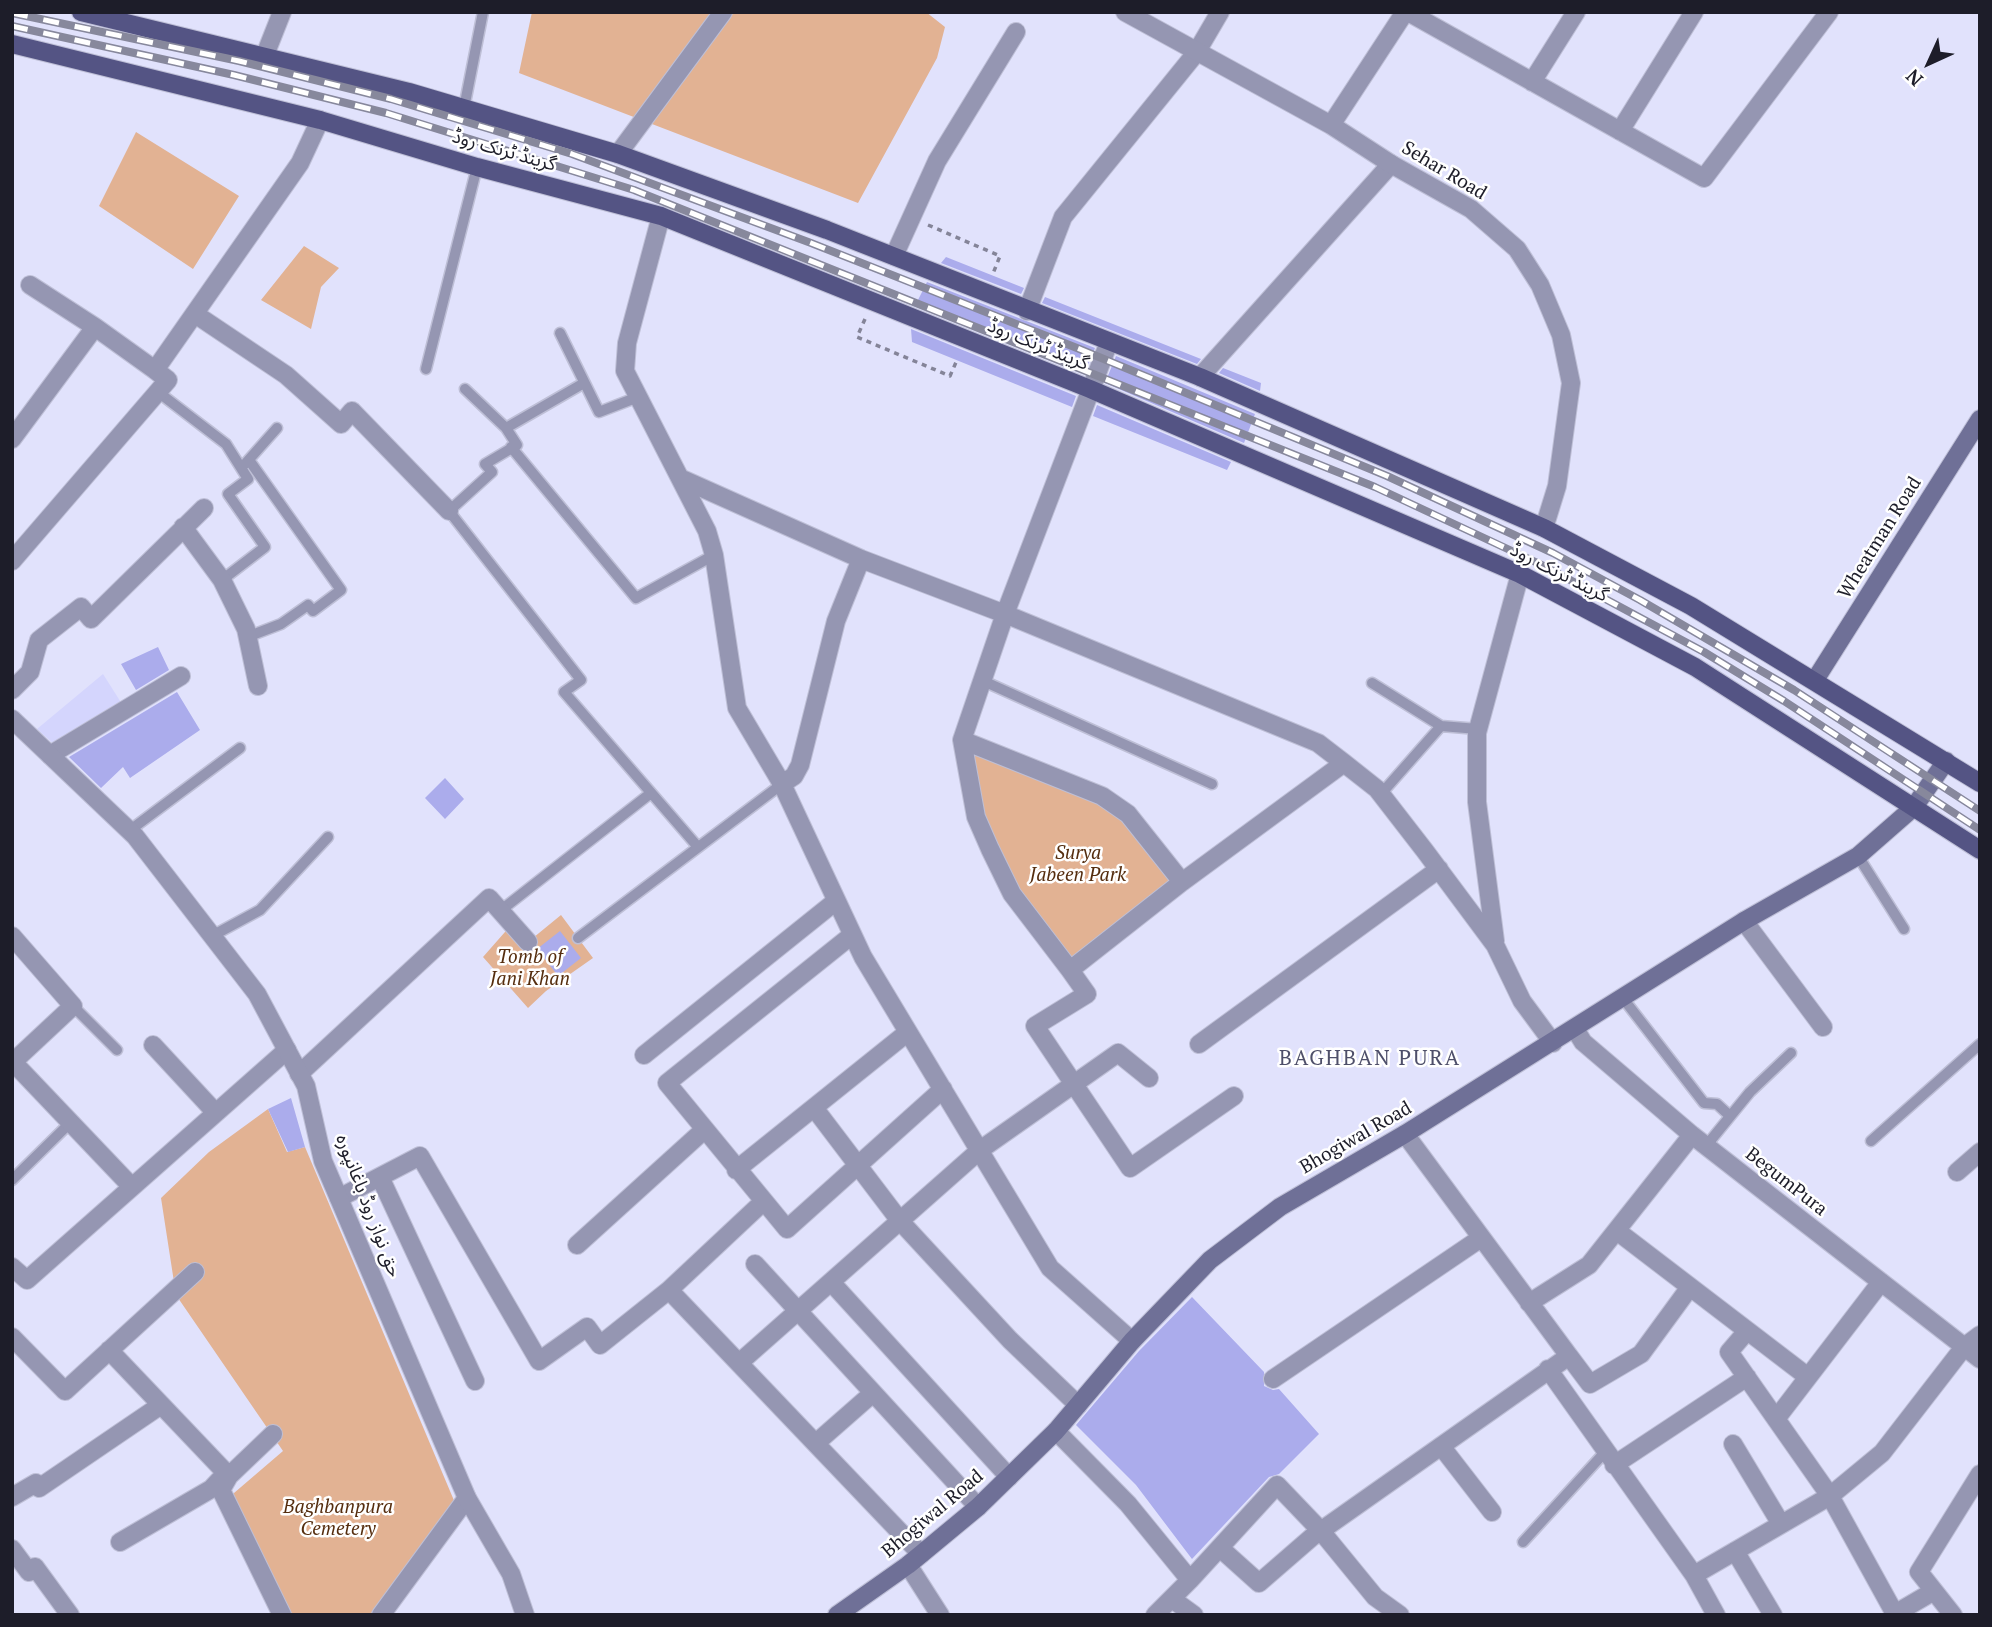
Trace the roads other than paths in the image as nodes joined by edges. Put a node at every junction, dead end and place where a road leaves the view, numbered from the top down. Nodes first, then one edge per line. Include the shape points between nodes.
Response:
1 (80, 12) edge
2 (282, 12) edge
3 (483, 12) edge
4 (723, 12) edge
5 (1125, 12) edge
6 (1220, 12) edge
7 (1406, 12) edge
8 (1576, 12) edge
9 (1694, 12) edge
10 (1829, 12) edge
11 (1016, 32) dead end
12 (12, 44) edge
13 (1196, 53) junction
14 (265, 55) junction
15 (1532, 82) junction
16 (464, 108) junction
17 (320, 120) junction
18 (1331, 125) junction
19 (1620, 131) junction
20 (618, 154) junction
21 (1391, 164) junction
22 (477, 167) junction
23 (661, 216) junction
24 (894, 256) junction
25 (30, 285) dead end
26 (1027, 311) junction
27 (195, 314) junction
28 (95, 327) junction
29 (560, 332) dead end
30 (1109, 342) junction
31 (426, 369) dead end
32 (155, 370) junction
33 (1200, 377) junction
34 (584, 383) junction
35 (465, 389) dead end
36 (1090, 389) junction
37 (158, 392) junction
38 (638, 397) junction
39 (1980, 419) edge
40 (277, 428) dead end
41 (506, 428) junction
42 (12, 439) edge
43 (511, 447) junction
44 (245, 464) junction
45 (681, 478) junction
46 (204, 508) dead end
47 (449, 511) junction
48 (183, 527) junction
49 (1544, 528) junction
50 (715, 555) junction
51 (861, 559) junction
52 (12, 561) edge
53 (1520, 574) junction
54 (222, 580) junction
55 (1005, 614) junction
56 (247, 637) junction
57 (181, 677) dead end
58 (981, 680) junction
59 (1815, 680) junction
60 (1372, 683) dead end
61 (258, 686) dead end
62 (12, 690) edge
63 (12, 719) edge
64 (1441, 726) junction
65 (1478, 729) junction
66 (962, 740) junction
67 (240, 748) dead end
68 (50, 755) junction
69 (1946, 761) junction
70 (1344, 763) junction
71 (1980, 783) edge
72 (782, 784) junction
73 (1212, 784) dead end
74 (651, 793) junction
75 (1381, 794) junction
76 (1914, 807) junction
77 (129, 831) junction
78 (328, 837) dead end
79 (698, 847) junction
80 (1980, 850) edge
81 (1858, 856) junction
82 (1439, 869) junction
83 (1182, 882) junction
84 (836, 901) junction
85 (500, 911) junction
86 (1744, 921) junction
87 (1905, 929) dead end
88 (852, 935) junction
89 (12, 936) edge
90 (212, 936) junction
91 (578, 938) dead end
92 (528, 942) dead end
93 (1495, 945) junction
94 (1070, 970) junction
95 (1622, 998) junction
96 (73, 1006) junction
97 (1823, 1027) dead end
98 (1575, 1029) junction
99 (908, 1032) junction
100 (1553, 1043) junction
101 (1199, 1044) dead end
102 (1980, 1044) edge
103 (153, 1045) dead end
104 (117, 1050) dead end
105 (286, 1050) junction
106 (1791, 1053) dead end
107 (644, 1055) dead end
108 (13, 1061) edge
109 (299, 1074) junction
110 (1149, 1079) dead end
111 (1074, 1084) junction
112 (943, 1088) junction
113 (1234, 1096) dead end
114 (815, 1109) junction
115 (215, 1112) junction
116 (1731, 1116) junction
117 (71, 1122) junction
118 (704, 1130) junction
119 (1405, 1134) junction
120 (1692, 1135) junction
121 (1871, 1141) dead end
122 (1706, 1146) junction
123 (980, 1150) junction
124 (1980, 1152) edge
125 (858, 1165) junction
126 (736, 1170) junction
127 (1957, 1172) dead end
128 (380, 1177) junction
129 (12, 1180) edge
130 (132, 1186) junction
131 (339, 1198) junction
132 (764, 1201) junction
133 (900, 1221) junction
134 (1617, 1231) junction
135 (1481, 1238) junction
136 (577, 1245) dead end
137 (755, 1264) dead end
138 (14, 1272) edge
139 (195, 1272) dead end
140 (831, 1282) junction
141 (1881, 1282) junction
142 (1690, 1287) junction
143 (669, 1290) junction
144 (1529, 1303) junction
145 (798, 1312) junction
146 (1746, 1331) junction
147 (1980, 1335) edge
148 (12, 1337) edge
149 (1132, 1341) junction
150 (1964, 1347) junction
151 (109, 1350) junction
152 (1569, 1356) junction
153 (1980, 1359) edge
154 (739, 1363) junction
155 (1548, 1369) junction
156 (1747, 1377) junction
157 (1808, 1377) junction
158 (1273, 1379) dead end
159 (475, 1381) dead end
160 (873, 1393) junction
161 (161, 1405) junction
162 (1078, 1405) junction
163 (1776, 1419) junction
164 (1056, 1431) junction
165 (273, 1434) dead end
166 (816, 1443) junction
167 (1733, 1444) dead end
168 (1441, 1446) junction
169 (1610, 1459) junction
170 (228, 1474) junction
171 (1980, 1474) edge
172 (1009, 1477) junction
173 (1830, 1496) junction
174 (12, 1497) edge
175 (467, 1498) junction
176 (978, 1507) junction
177 (1492, 1512) dead end
178 (1781, 1524) junction
179 (1321, 1531) junction
180 (120, 1542) dead end
181 (1523, 1542) dead end
182 (1220, 1548) junction
183 (12, 1549) edge
184 (1735, 1551) junction
185 (914, 1560) junction
186 (1694, 1575) junction
187 (1190, 1580) junction
188 (1934, 1591) junction
189 (1172, 1599) junction
190 (1894, 1614) edge
191 (70, 1615) edge
192 (282, 1615) edge
193 (381, 1615) edge
194 (525, 1615) edge
195 (837, 1615) edge
196 (940, 1615) edge
197 (1155, 1615) edge
198 (1194, 1615) edge
199 (1400, 1615) edge
200 (1716, 1615) edge
201 (1773, 1615) edge
202 (1953, 1615) edge

1 - 14 main road, گرینڈ ٹرنک روڈ
2 - 14 street
3 - 16 lane
4 - 20 street
5 - 13 street, Sehar Road
6 - 13 street
7 - 15 street
7 - 18 street
8 - 15 street
9 - 19 street
10 - 19 street via 1704,177
11 - 24 street via 937,161
12 - 17 main road, گرینڈ ٹرنک روڈ
13 - 18 street, Sehar Road
13 - 26 street via 1063,217
14 - 16 main road, گرینڈ ٹرنک روڈ
15 - 19 street
16 - 20 main road, گرینڈ ٹرنک روڈ
17 - 22 main road, گرینڈ ٹرنک روڈ
17 - 27 street via 300,163
18 - 21 street, Sehar Road
20 - 24 main road, گرینڈ ٹرنک روڈ
21 - 33 street
21 - 49 street, Sehar Road via 1471,209 1517,249 1551,310 1571,383 1556,486
22 - 23 main road, گرینڈ ٹرنک روڈ
22 - 31 lane
23 - 36 main road, گرینڈ ٹرنک روڈ
23 - 38 street via 627,343 625,371
24 - 26 main road, گرینڈ ٹرنک روڈ
25 - 28 street
26 - 30 main road, گرینڈ ٹرنک روڈ
27 - 32 street
27 - 47 street via 286,375 341,424 352,411
28 - 32 street
28 - 42 street
29 - 34 lane
30 - 33 main road, گرینڈ ٹرنک روڈ
30 - 36 street
32 - 37 street via 169,380
33 - 49 main road, گرینڈ ٹرنک روڈ
34 - 38 lane via 598,412
34 - 41 lane
35 - 41 lane
36 - 53 main road, گرینڈ ٹرنک روڈ
36 - 55 street
37 - 44 lane
37 - 52 street
38 - 45 street
39 - 59 main road, Wheatman Road
40 - 44 lane
41 - 43 lane via 517,445
43 - 47 lane via 485,464 492,472
43 - 50 lane via 636,598
44 - 54 lane via 248,480 228,494 265,547
44 - 56 lane via 341,590 313,611 307,605 281,624
45 - 50 street
45 - 51 street
46 - 48 street
47 - 74 lane via 581,680 564,692
48 - 54 street
48 - 62 street via 91,619 81,607 39,640 30,672
49 - 59 main road, گرینڈ ٹرنک روڈ via 1691,606
50 - 72 street via 737,708
51 - 55 street
51 - 72 street via 836,621 800,765
53 - 65 street
53 - 76 main road, گرینڈ ٹرنک روڈ via 1695,667
54 - 56 street
55 - 58 street
55 - 70 street via 1318,743
56 - 61 street
57 - 68 street
58 - 66 street
58 - 73 lane
59 - 69 main road, گرینڈ ٹرنک روڈ
60 - 64 lane
63 - 68 street, حق نواز روڈ باغانپورہ
64 - 65 lane
64 - 75 lane
65 - 93 street via 1477,802
66 - 83 street via 1102,796 1128,814
66 - 94 street via 976,817 990,849 1012,894
67 - 77 lane
68 - 77 street, حق نواز روڈ باغانپورہ
69 - 71 main road, گرینڈ ٹرنک روڈ
69 - 76 main road, Bhogiwal Road
70 - 75 street
70 - 83 street
72 - 79 lane
72 - 84 street
74 - 79 lane
74 - 85 lane
75 - 82 street
76 - 80 main road, گرینڈ ٹرنک روڈ
76 - 81 main road, Bhogiwal Road
77 - 90 street, حق نواز روڈ باغانپورہ
78 - 90 lane via 260,910
79 - 91 lane
81 - 86 main road, Bhogiwal Road
81 - 87 lane
82 - 93 street
82 - 101 street
83 - 94 street
84 - 88 street
84 - 107 street
85 - 92 street
85 - 109 street via 489,898
86 - 95 main road, Bhogiwal Road
86 - 97 street
88 - 99 street
88 - 118 street via 667,1083
89 - 96 street
90 - 105 street, حق نواز روڈ باغانپورہ via 257,994
93 - 100 street via 1522,1001
94 - 111 street via 1087,994 1035,1026
95 - 98 main road, Bhogiwal Road
95 - 116 lane via 1704,1103 1717,1104
96 - 104 lane
96 - 108 street
98 - 100 main road, Bhogiwal Road
98 - 120 street, BegumPura via 1583,1042
99 - 112 street
99 - 114 street
100 - 119 main road, Bhogiwal Road
102 - 121 lane
103 - 115 street
105 - 109 street, حق نواز روڈ باغانپورہ
105 - 115 street
106 - 116 lane via 1749,1092
108 - 117 street
109 - 131 street, حق نواز روڈ باغانپورہ
110 - 111 street via 1118,1053
111 - 113 street via 1130,1168
111 - 123 street
112 - 123 street
112 - 125 street
114 - 125 street
114 - 126 street
115 - 130 street
116 - 122 lane
117 - 129 lane
117 - 130 street
118 - 126 street
118 - 136 street
119 - 135 street
119 - 149 main road, Bhogiwal Road via 1280,1207 1209,1260
120 - 122 street, BegumPura
120 - 134 street
122 - 141 street, BegumPura
123 - 133 street
123 - 149 street via 1050,1268
124 - 127 street
125 - 132 street via 787,1229
125 - 133 street
126 - 132 street
128 - 131 street
128 - 143 street via 420,1156 539,1361 587,1327 600,1345
128 - 159 street
130 - 138 street via 27,1280
131 - 175 street, حق نواز روڈ باغانپورہ
132 - 143 street
133 - 140 street
133 - 162 street via 1010,1340
134 - 142 street
134 - 144 street via 1590,1265
135 - 144 street
135 - 158 street
137 - 145 street
139 - 151 street
140 - 145 street
140 - 172 street
141 - 150 street, BegumPura
141 - 157 street
142 - 146 street
142 - 152 street via 1641,1354 1590,1384
143 - 154 street
144 - 152 street
145 - 154 street
145 - 160 street
146 - 156 street via 1729,1352
146 - 157 street
147 - 150 street
148 - 151 street via 65,1391
149 - 162 main road, Bhogiwal Road
150 - 153 street, BegumPura
150 - 173 street via 1882,1453
151 - 161 street
152 - 155 street
154 - 166 street
155 - 168 street
155 - 169 street
156 - 163 street
156 - 169 street
157 - 163 street
160 - 166 street
160 - 176 street
161 - 170 street
161 - 174 street via 39,1488 36,1483
162 - 164 main road, Bhogiwal Road
163 - 173 street
164 - 172 main road, Bhogiwal Road
164 - 187 street via 1128,1504
165 - 170 street
166 - 185 street
167 - 178 street
168 - 177 street
168 - 179 street
169 - 181 lane
169 - 186 street
170 - 180 street via 211,1489
170 - 192 street via 220,1490
171 - 188 street via 1919,1572
172 - 176 main road, Bhogiwal Road
173 - 178 street
173 - 190 street
175 - 193 street
175 - 194 street, حق نواز روڈ باغانپورہ via 511,1574
176 - 185 main road, Bhogiwal Road
178 - 184 street
179 - 182 street via 1259,1583
179 - 182 street via 1277,1485
179 - 199 street via 1376,1597
182 - 187 street
183 - 191 street via 29,1572 35,1567
184 - 186 street
184 - 201 street
185 - 195 main road, Bhogiwal Road
185 - 196 street
186 - 200 street
187 - 189 street
188 - 190 street
188 - 202 street
189 - 197 street
189 - 198 street

